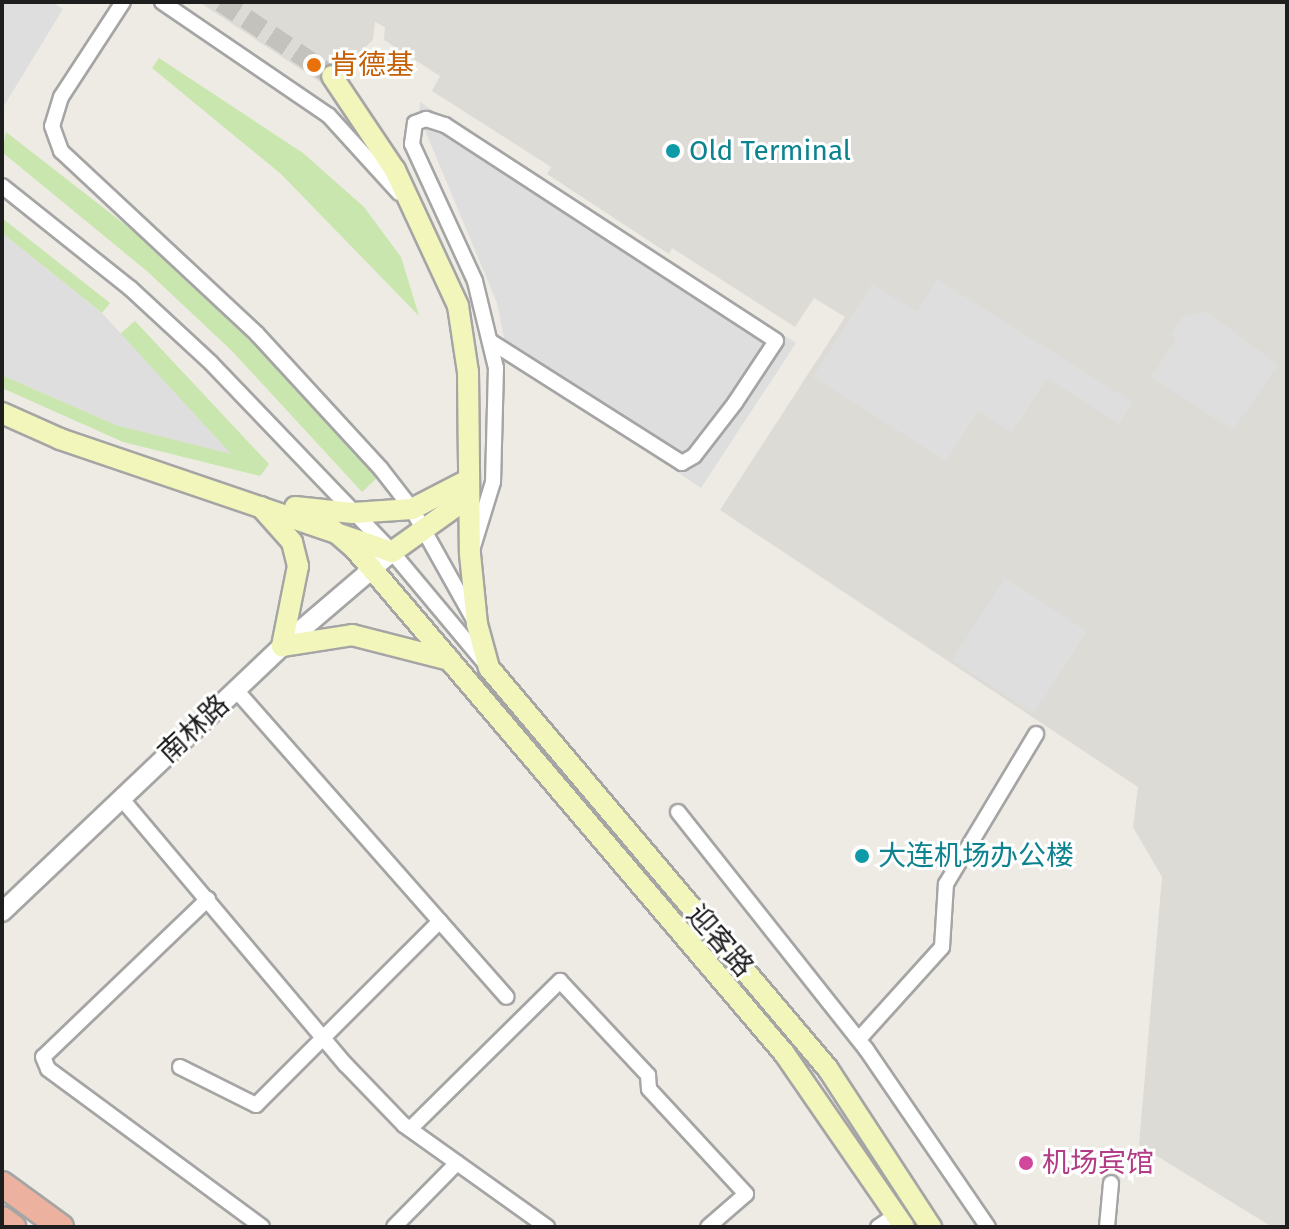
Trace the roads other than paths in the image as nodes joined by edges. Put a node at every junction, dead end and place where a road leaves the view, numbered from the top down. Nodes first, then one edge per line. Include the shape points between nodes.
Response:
1 (123, 2) edge
2 (162, 2) edge
3 (332, 76) tunnel mouth
4 (2, 186) edge
5 (419, 218) junction
6 (491, 342) junction
7 (2, 413) edge
8 (466, 490) junction
9 (255, 502) junction
10 (412, 509) junction
11 (353, 513) junction
12 (423, 527) junction
13 (332, 529) junction
14 (392, 552) junction
15 (470, 554) junction
16 (371, 569) junction
17 (477, 624) junction
18 (282, 646) junction
19 (450, 660) junction
20 (489, 668) junction
21 (236, 690) junction
22 (1036, 734) dead end
23 (121, 798) junction
24 (678, 812) dead end
25 (208, 899) junction
26 (2, 912) edge
27 (440, 921) junction
28 (507, 997) dead end
29 (859, 1039) junction
30 (326, 1040) junction
31 (180, 1067) dead end
32 (410, 1129) junction
33 (457, 1163) junction
34 (1111, 1183) dead end
35 (2, 1184) edge
36 (2, 1219) edge
37 (900, 1221) edge
38 (986, 1226) edge
39 (13, 1227) edge
40 (61, 1227) edge
41 (262, 1227) edge
42 (394, 1227) edge
43 (547, 1227) edge
44 (708, 1227) edge
45 (878, 1227) edge
46 (931, 1227) edge
47 (1107, 1227) edge

1 - 10 street via 61,97 52,126 61,151 257,334
2 - 5 street via 329,116
3 - 5 main road via 369,124
4 - 11 street via 130,288 211,363
5 - 8 main road via 458,306 470,402
6 - 6 street via 460,243 412,144 415,123 426,119 445,125 776,341 727,414 694,456 682,463
6 - 15 street via 496,368 493,482
7 - 9 main road via 60,439
8 - 10 main road
8 - 12 main road
8 - 15 main road
9 - 11 main road
9 - 13 main road
9 - 18 main road via 292,542 298,566
10 - 11 main road
10 - 12 street
11 - 14 street
12 - 14 main road
12 - 17 street
13 - 14 main road
13 - 16 main road
14 - 16 street, 南林路
14 - 20 street
15 - 17 main road
16 - 18 street, 南林路
16 - 19 main road
17 - 20 main road
18 - 19 main road via 352,635
18 - 21 street, 南林路
19 - 37 main road via 826,1107
20 - 46 main road, 迎客路 via 828,1069
21 - 23 street, 南林路
21 - 27 street
22 - 29 street via 946,884 942,947
23 - 25 street
23 - 26 street, 南林路
24 - 29 street
25 - 30 street
25 - 41 street via 43,1057 48,1069
27 - 28 street
27 - 30 street
29 - 38 street
30 - 31 street via 256,1105
30 - 32 street
32 - 33 street
32 - 44 street via 560,981 648,1075 649,1089 746,1194
33 - 42 street
33 - 43 street
34 - 47 street
35 - 40 highway
36 - 39 highway
37 - 45 street

